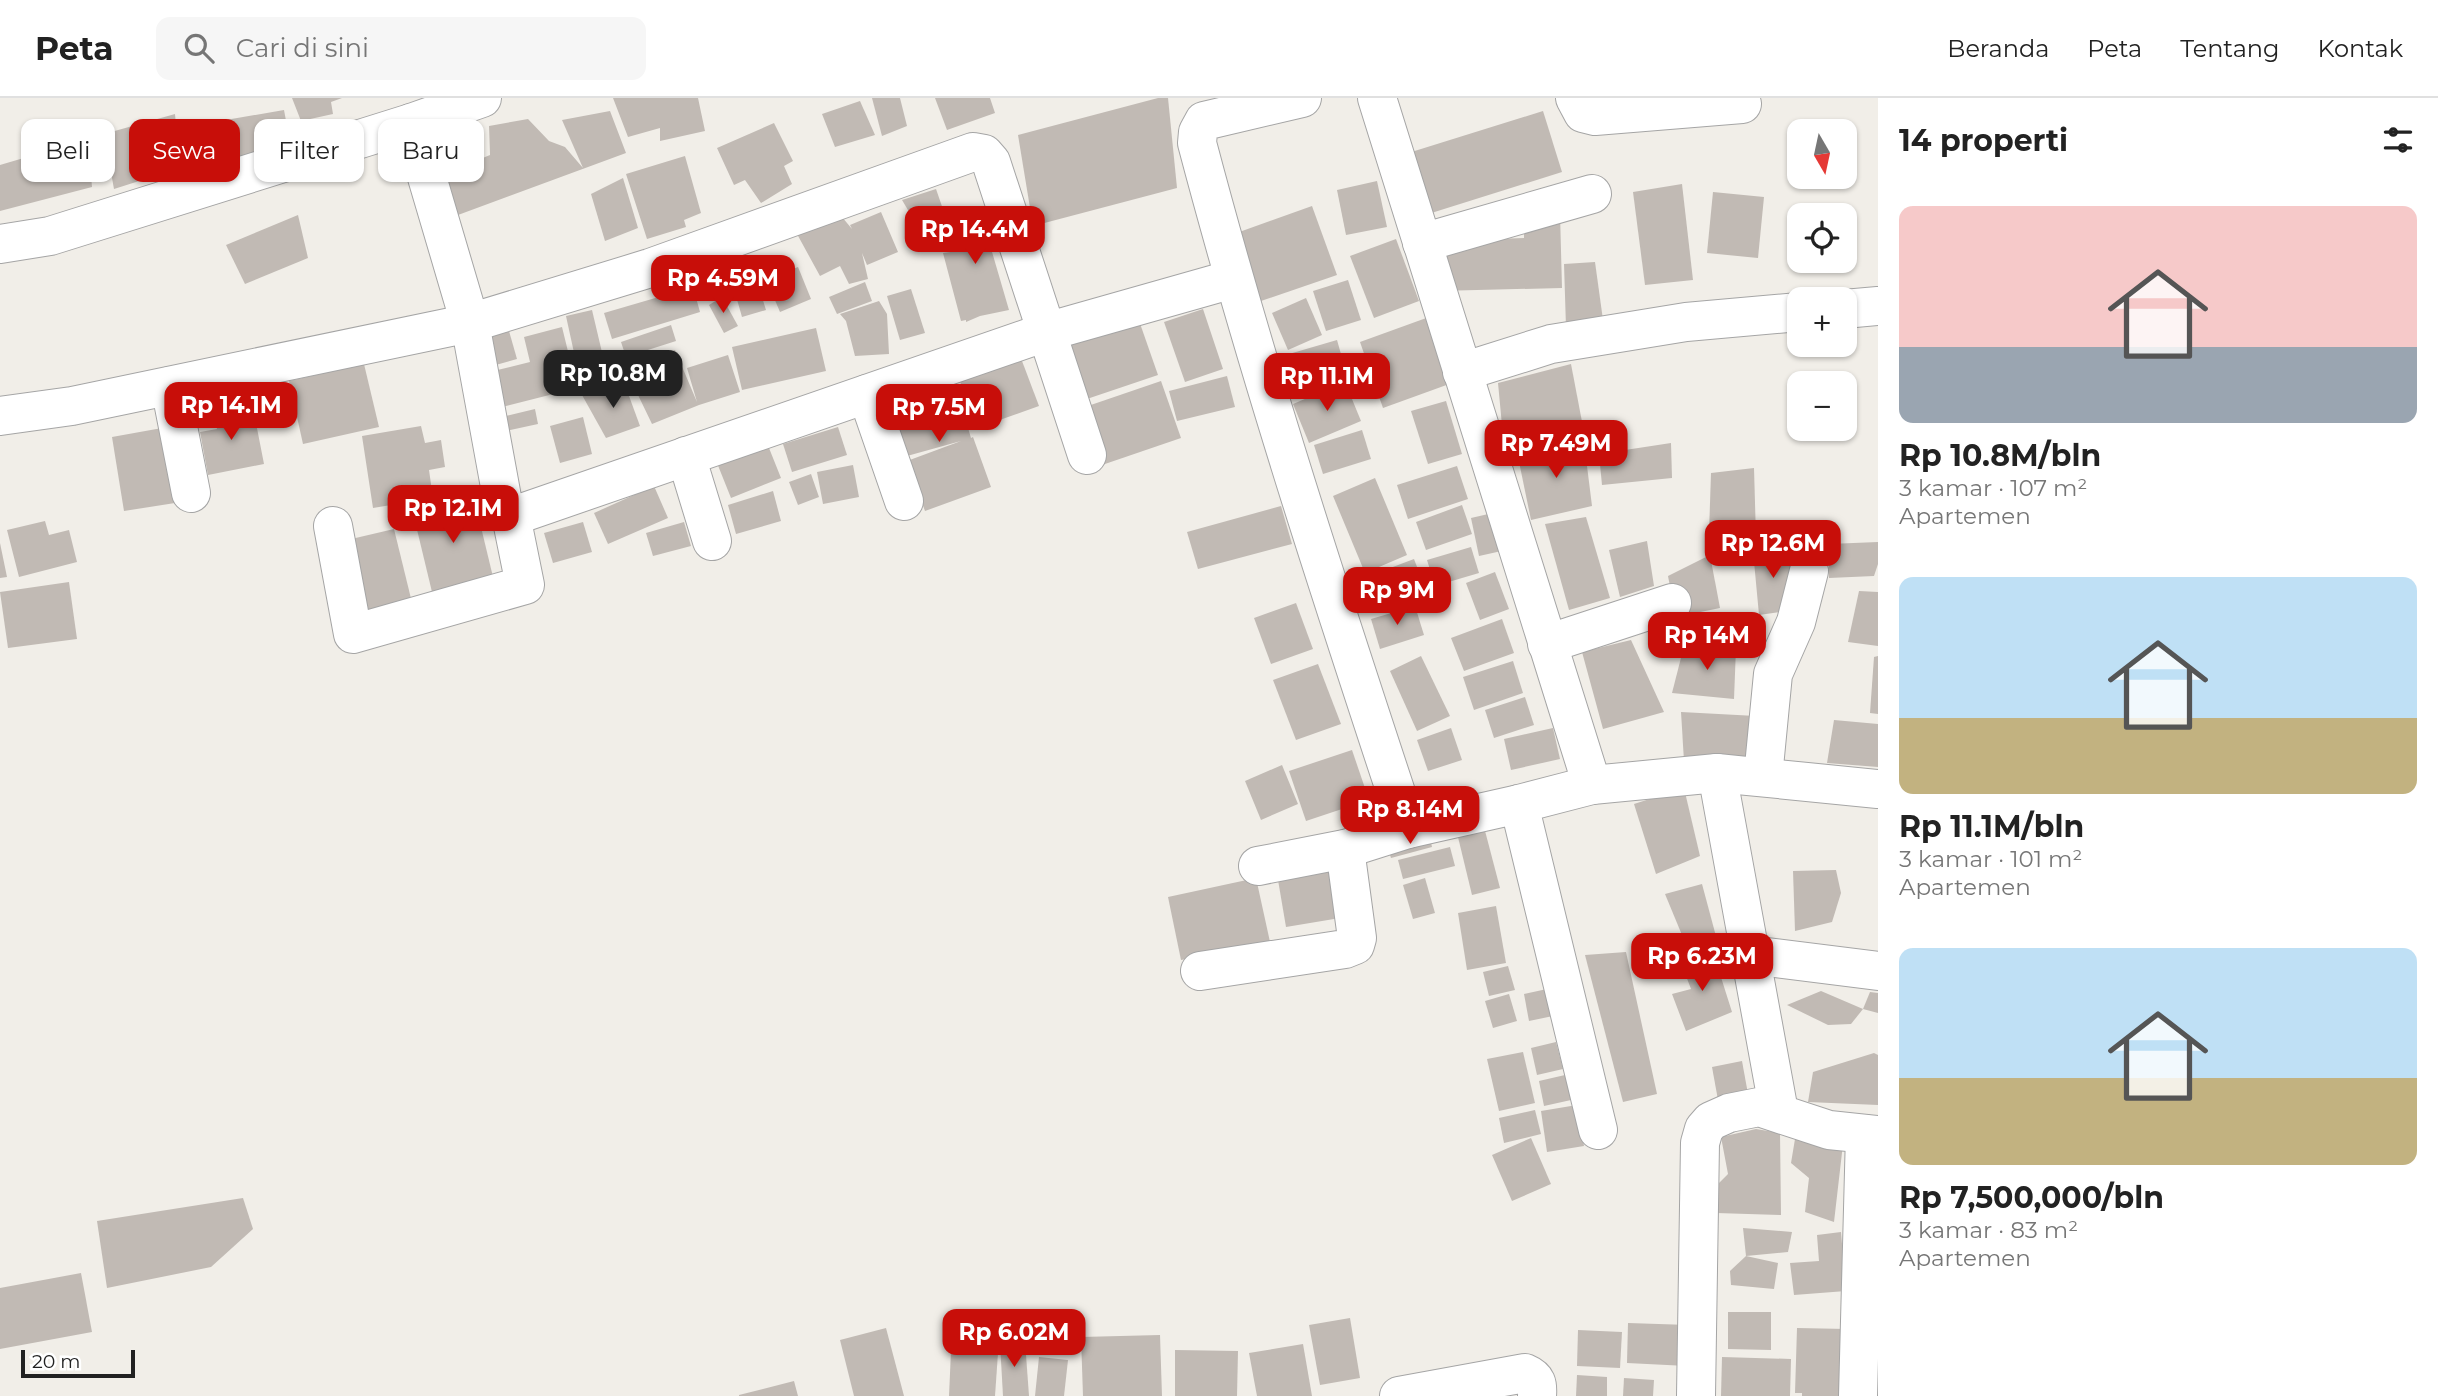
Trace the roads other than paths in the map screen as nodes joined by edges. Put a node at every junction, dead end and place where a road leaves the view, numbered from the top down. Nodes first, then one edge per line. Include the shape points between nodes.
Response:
1 (482, 98) edge
2 (1302, 98) edge
3 (1377, 98) edge
4 (1575, 98) edge
5 (1247, 104) edge
6 (1742, 104) dead end
7 (422, 119) edge
8 (378, 133) edge
9 (428, 182) edge
10 (1591, 194) dead end
11 (1422, 243) junction
12 (0, 244) edge
13 (1233, 279) junction
14 (1878, 306) edge
15 (1857, 308) edge
16 (1787, 313) edge
17 (470, 323) junction
18 (1046, 332) junction
19 (1462, 372) junction
20 (170, 386) junction
21 (867, 394) junction
22 (0, 416) edge
23 (1087, 455) dead end
24 (685, 456) junction
25 (191, 493) dead end
26 (904, 501) dead end
27 (510, 511) junction
28 (333, 526) dead end
29 (712, 541) dead end
30 (1809, 571) dead end
31 (1672, 603) dead end
32 (1547, 644) junction
33 (1717, 773) junction
34 (1763, 777) junction
35 (1592, 785) junction
36 (1878, 789) edge
37 (1519, 804) junction
38 (1408, 829) junction
39 (1345, 849) junction
40 (1258, 866) dead end
41 (1751, 955) junction
42 (1200, 971) dead end
43 (1878, 971) edge
44 (1779, 1112) junction
45 (1598, 1130) dead end
46 (1871, 1134) edge
47 (1399, 1396) edge
48 (1537, 1396) edge
49 (1696, 1396) edge
50 (1858, 1396) edge

1 - 7 street
2 - 5 street
3 - 11 street
4 - 6 street via 1583,113 1595,116
5 - 13 street via 1204,121 1197,143
8 - 12 street via 50,236
9 - 17 street
10 - 11 street
11 - 19 street
13 - 18 street
13 - 38 street
14 - 15 street
16 - 19 street via 1686,322 1551,344
17 - 18 street via 650,268 973,152 984,154 991,162
17 - 20 street
17 - 27 street via 503,503
18 - 21 street
18 - 23 street
19 - 32 street
20 - 22 street
20 - 25 street
21 - 24 street
21 - 26 street
24 - 27 street via 519,514
24 - 29 street
27 - 28 street via 525,585 353,634
30 - 34 street via 1796,622 1773,674
31 - 32 street
32 - 35 street
33 - 34 street
33 - 35 street
33 - 41 street
34 - 36 street
35 - 37 street
37 - 38 street
37 - 45 street
38 - 39 street
39 - 40 street
39 - 42 street via 1357,938 1354,945
41 - 43 street
41 - 44 street
44 - 46 street via 1829,1130
44 - 49 street via 1759,1107 1729,1113 1704,1129 1700,1143
46 - 50 street
47 - 48 street via 1525,1373 1538,1384

